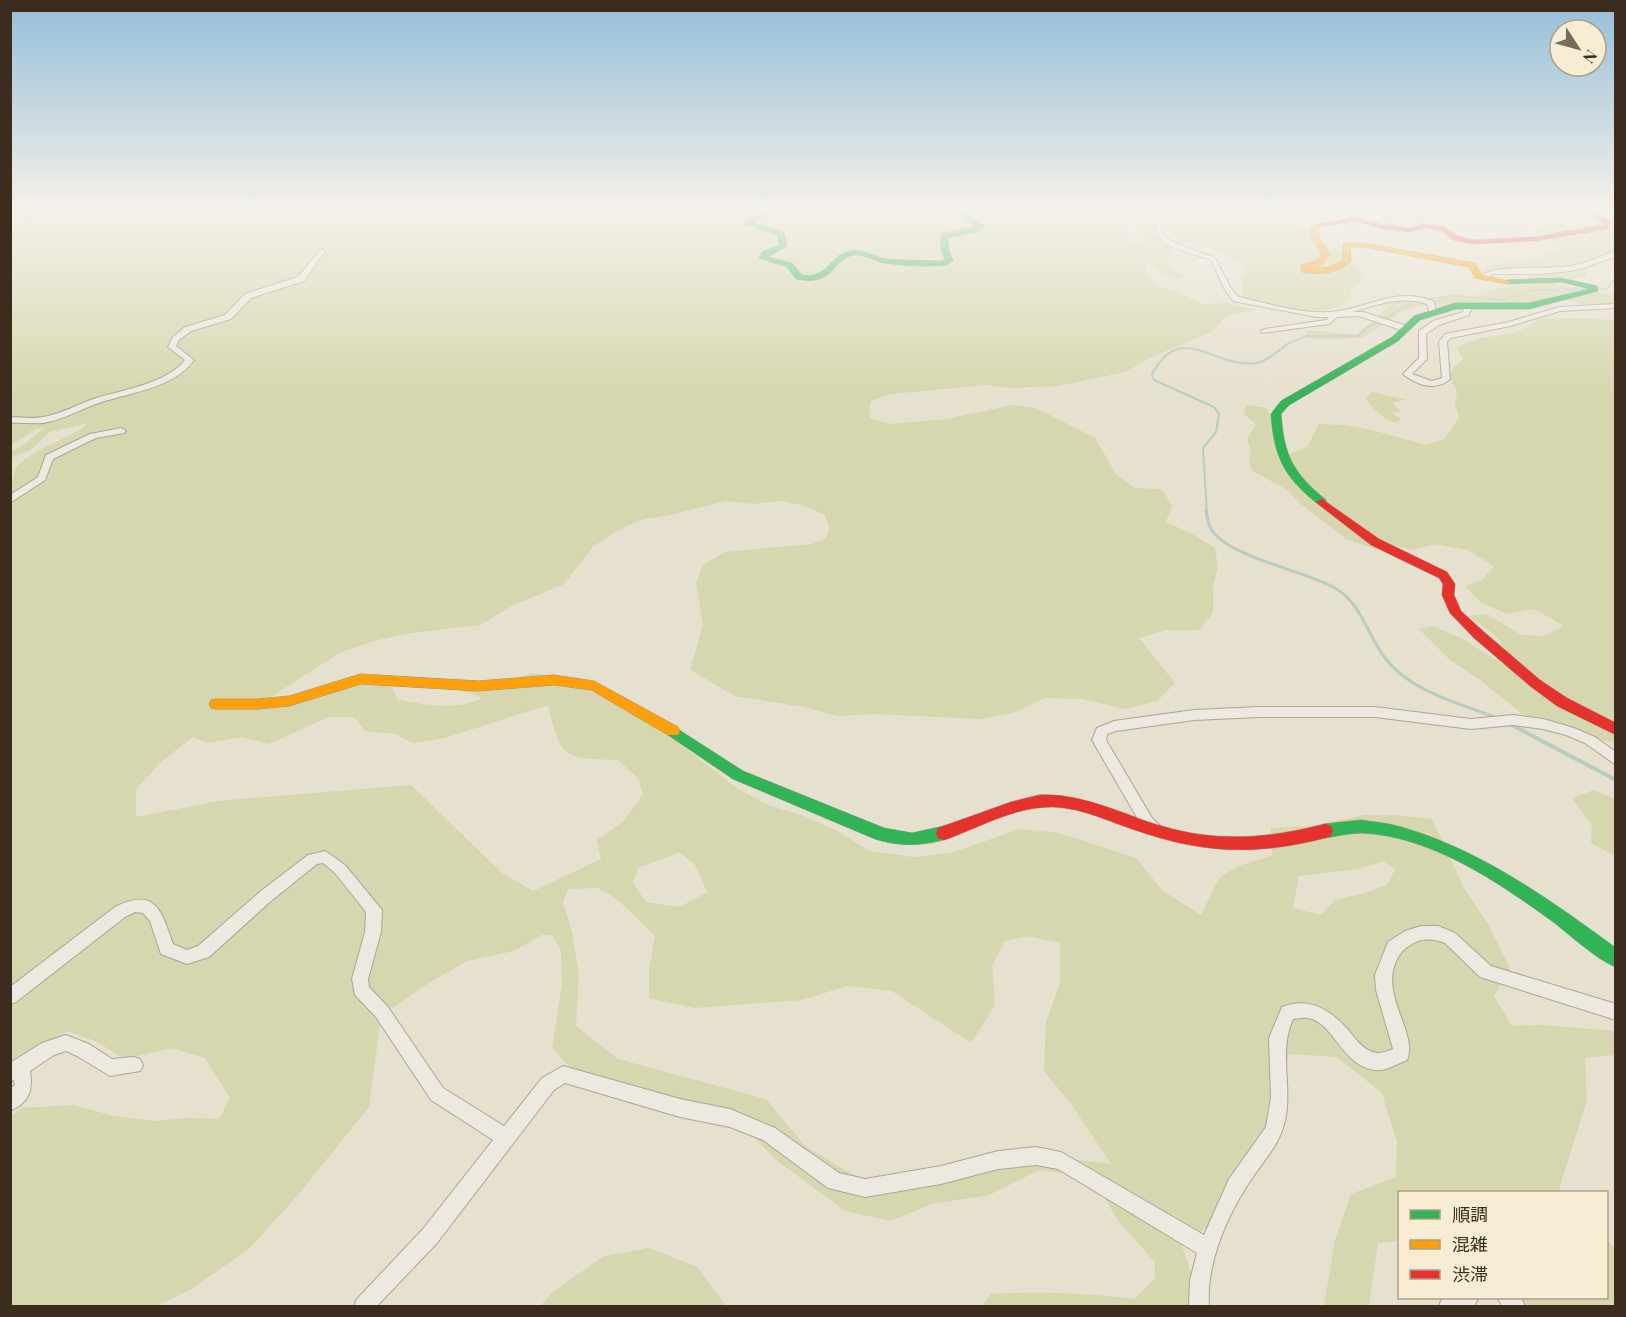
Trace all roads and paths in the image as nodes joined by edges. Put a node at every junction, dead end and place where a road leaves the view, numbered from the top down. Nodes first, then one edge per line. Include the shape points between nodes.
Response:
1 (306, 272) edge
2 (798, 272) edge
3 (830, 272) edge
4 (1221, 272) edge
5 (1476, 272) edge
6 (1490, 272) edge
7 (1486, 278) junction
8 (1616, 306) edge
9 (1468, 307) junction
10 (1433, 312) junction
11 (1335, 314) junction
12 (1402, 328) junction
13 (1265, 331) dead end
14 (10, 420) edge
15 (121, 431) dead end
16 (10, 500) edge
17 (216, 704) dead end
18 (1616, 730) edge
19 (1616, 760) edge
20 (1162, 833) junction
21 (1616, 959) edge
22 (10, 997) edge
23 (1616, 1012) edge
24 (134, 1065) dead end
25 (16, 1070) edge
26 (10, 1102) edge
27 (506, 1138) junction
28 (1209, 1249) junction
29 (1466, 1299) edge
30 (364, 1306) edge
31 (1198, 1306) edge
32 (1449, 1306) edge

1 - 14 street via 301,279 248,296 228,317 185,331 172,346 190,360 180,370 132,392 59,416
2 - 3 street via 808,280
4 - 11 street via 1229,293 1236,299 1300,312
5 - 7 street
6 - 7 street
7 - 9 street via 1574,282 1589,285 1594,291 1528,306
8 - 9 street via 1559,309 1448,336 1443,342 1446,379 1430,384 1407,374 1423,359 1422,333 1436,323 1467,313
9 - 10 street
10 - 11 street via 1430,303 1411,297
10 - 12 street
11 - 12 street via 1369,315
11 - 13 street via 1329,322
12 - 18 street via 1395,339 1285,404 1276,414 1289,473 1375,542 1443,575 1456,613 1479,635 1562,702
15 - 16 street via 93,436 49,457 42,478
17 - 20 street via 275,703 361,679 478,686 573,682 594,686 654,718 738,775 904,840 933,836 1019,805 1048,801 1089,808
19 - 20 street via 1590,740 1543,724 1513,720 1471,724 1376,712 1194,715 1102,731 1099,740 1147,822
20 - 21 street via 1234,846 1265,845 1352,825 1409,832 1492,875
22 - 27 street via 134,905 147,907 156,918 167,949 187,957 203,952 313,859 325,857 374,910 374,932 360,979 361,990 387,1019 437,1094
23 - 28 street via 1486,972 1450,938 1438,933 1410,936 1394,947 1383,975 1401,1054 1375,1063 1364,1058 1335,1027 1311,1010 1288,1012 1276,1040 1280,1111 1274,1131 1236,1186
24 - 25 street via 110,1068 73,1043 58,1042
25 - 26 street via 24,1089
27 - 28 street via 548,1084 563,1074 680,1108 730,1118 769,1134 835,1181 865,1188 998,1160 1035,1156 1061,1161
27 - 30 street via 430,1236
28 - 31 street via 1197,1285
29 - 32 street

